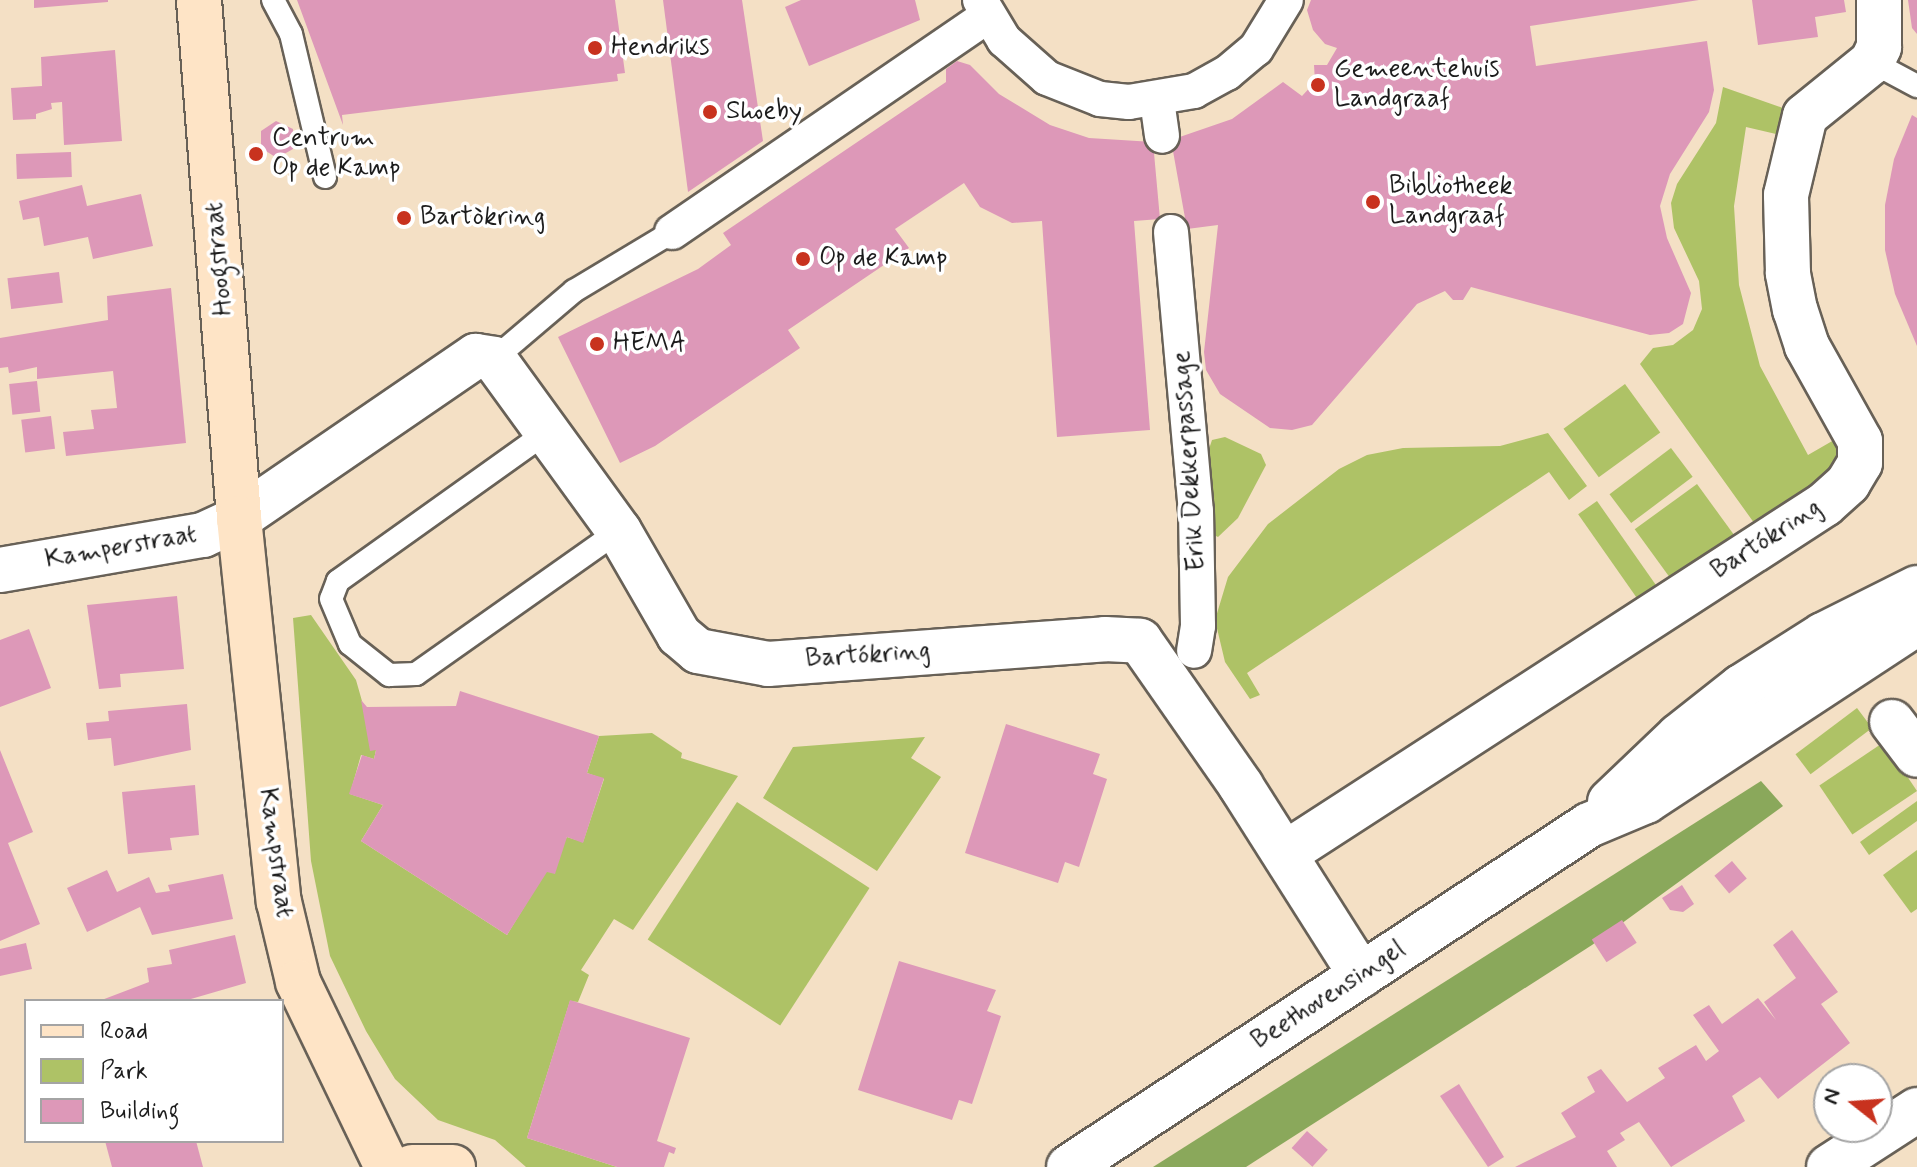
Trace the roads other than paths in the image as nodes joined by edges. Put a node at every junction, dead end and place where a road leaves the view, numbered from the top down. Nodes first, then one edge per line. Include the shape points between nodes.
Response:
1 (199, 0) edge
2 (273, 0) edge
3 (1286, 0) edge
4 (1879, 0) edge
5 (984, 8) edge
6 (1872, 62) junction
7 (1917, 86) edge
8 (1157, 100) junction
9 (1162, 136) dead end
10 (325, 177) dead end
11 (672, 232) joint
12 (1171, 232) dead end
13 (494, 359) junction
14 (547, 432) junction
15 (239, 518) junction
16 (619, 531) junction
17 (0, 570) edge
18 (1917, 588) edge
19 (1917, 623) edge
20 (1181, 665) junction
21 (1589, 825) junction
22 (1286, 853) junction
23 (1361, 975) junction
24 (1917, 1110) edge
25 (387, 1167) edge
26 (412, 1167) edge
27 (453, 1167) edge
28 (1069, 1167) edge
29 (1829, 1167) edge

1 - 15 main road, Hoogstraat
2 - 10 lane via 291,34
3 - 8 street via 1256,49 1227,73 1194,91
4 - 6 street via 1879,47
5 - 8 street via 1023,61 1047,78 1100,99
5 - 11 street
6 - 7 lane
6 - 22 street, Bartókring via 1805,116 1786,195 1795,310 1807,346 1860,441 1860,463 1848,483 1825,504
8 - 9 street
11 - 13 lane via 574,291
12 - 20 street, Erik Dekkerpassage via 1196,511 1198,626
13 - 14 street, Bartókring
13 - 15 street via 476,356 466,362
14 - 16 street, Bartókring
14 - 16 lane via 338,581 331,599 350,644 389,675 416,674
15 - 17 street, Kamperstraat via 203,535
15 - 25 main road, Kampstraat via 279,902 298,982
16 - 20 street, Bartókring via 679,635 698,651 730,660 768,664 1125,638
18 - 21 street, Beethovensingel via 1823,635 1741,687 1630,780
19 - 21 street, Beethovensingel via 1646,801
20 - 22 street, Bartókring
21 - 23 street, Beethovensingel
22 - 23 street, Bartókring
23 - 28 street, Beethovensingel
24 - 29 street
26 - 27 main road

